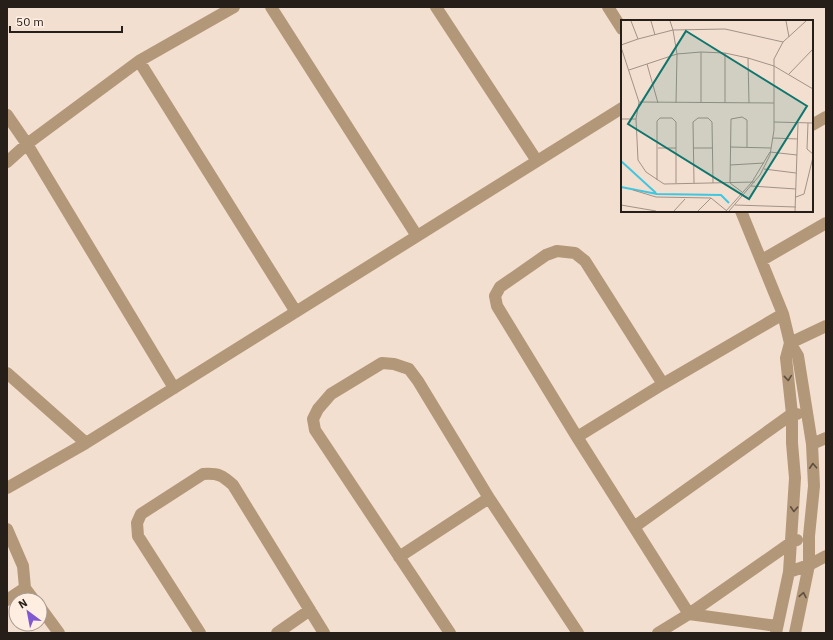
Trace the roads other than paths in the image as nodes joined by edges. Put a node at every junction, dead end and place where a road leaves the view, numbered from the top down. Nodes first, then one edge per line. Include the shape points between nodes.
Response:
1 (234, 7) edge
2 (271, 7) edge
3 (436, 7) edge
4 (608, 7) edge
5 (621, 27) edge
6 (138, 61) junction
7 (621, 109) edge
8 (7, 115) edge
9 (826, 117) edge
10 (813, 124) edge
11 (27, 144) junction
12 (537, 161) junction
13 (7, 162) edge
14 (741, 212) edge
15 (826, 224) edge
16 (417, 236) junction
17 (762, 260) junction
18 (296, 312) junction
19 (783, 314) junction
20 (826, 326) edge
21 (790, 343) junction
22 (7, 373) edge
23 (663, 384) junction
24 (174, 388) junction
25 (807, 413) junction
26 (792, 414) junction
27 (576, 437) junction
28 (826, 438) edge
29 (86, 443) junction
30 (812, 444) junction
31 (7, 488) edge
32 (489, 498) junction
33 (634, 527) junction
34 (7, 529) edge
35 (809, 536) junction
36 (792, 542) junction
37 (826, 556) edge
38 (399, 557) junction
39 (809, 565) junction
40 (790, 572) junction
41 (25, 588) junction
42 (28, 592) edge
43 (7, 600) edge
44 (310, 610) junction
45 (689, 614) junction
46 (48, 618) edge
47 (776, 629) edge
48 (59, 633) edge
49 (200, 633) edge
50 (277, 633) edge
51 (324, 633) edge
52 (450, 633) edge
53 (578, 633) edge
54 (658, 633) edge
55 (795, 633) edge

1 - 6 street
2 - 16 street
3 - 12 street
4 - 5 street
6 - 11 street
6 - 18 street
7 - 12 street
8 - 11 street
9 - 10 street
11 - 13 street
11 - 24 street
12 - 16 street
14 - 17 street
15 - 17 street
16 - 18 street
17 - 19 street
18 - 24 street
19 - 21 street
19 - 23 street
20 - 21 street
21 - 25 street via 798,356
21 -> 26 street via 786,358
22 - 29 street
23 - 27 street
23 - 27 street via 585,261 575,254 557,251 546,254 500,287 494,296 497,306
24 - 29 street
25 - 26 street
25 - 30 street
26 - 33 street
26 -> 36 street via 795,478
27 - 33 street
28 - 30 street
29 - 31 street
35 -> 30 street via 814,486
32 - 38 street
32 - 38 street via 409,369 382,363 331,394 313,419 315,430
32 - 53 street
33 - 45 street
34 - 41 street via 23,566
35 - 36 street
35 - 39 street
36 - 40 street
36 - 45 street
37 - 39 street
38 - 52 street
39 - 40 street
55 -> 39 street
40 - 47 street
41 - 42 street
41 - 43 street
44 - 49 street via 233,485 214,473 203,474 141,514 137,523 138,536
44 - 50 street
44 - 51 street
45 - 47 street
45 - 54 street
46 - 48 street

